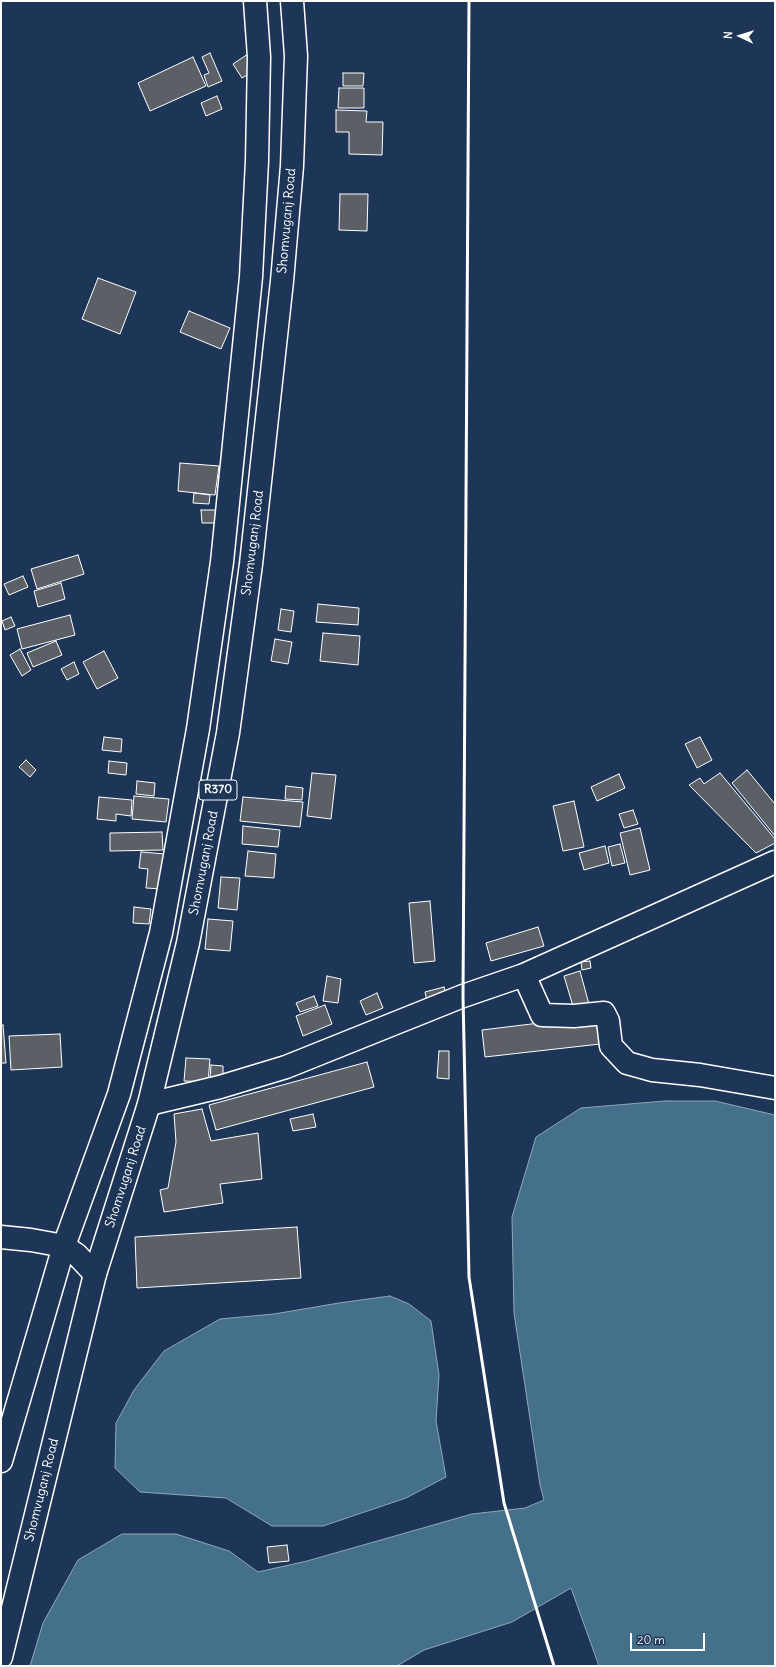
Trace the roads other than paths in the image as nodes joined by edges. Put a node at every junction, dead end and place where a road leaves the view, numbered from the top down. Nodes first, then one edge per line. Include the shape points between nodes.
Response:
1 (255, 1) edge
2 (292, 1) edge
3 (775, 862) edge
4 (524, 975) junction
5 (775, 1088) edge
6 (149, 1104) junction
7 (1, 1237) edge
8 (64, 1246) junction
9 (95, 1274) junction
10 (1, 1461) edge
11 (1, 1657) edge

1 - 8 main road, R370 via 259,58 251,277 222,562 198,728 161,933 119,1094
2 - 6 main road, Shomvuganj Road / R370 via 296,56 292,166 282,281 250,564 228,733 188,943
3 - 4 main road
4 - 5 main road via 542,1015 574,1016 604,1013 608,1021 611,1046 627,1063 652,1070 700,1074
4 - 6 main road via 463,996 286,1067 220,1087
6 - 9 main road, Shomvuganj Road / R370
7 - 8 main road
8 - 9 main road via 77,1255
8 - 10 main road, R370
9 - 11 main road, Shomvuganj Road / R370

